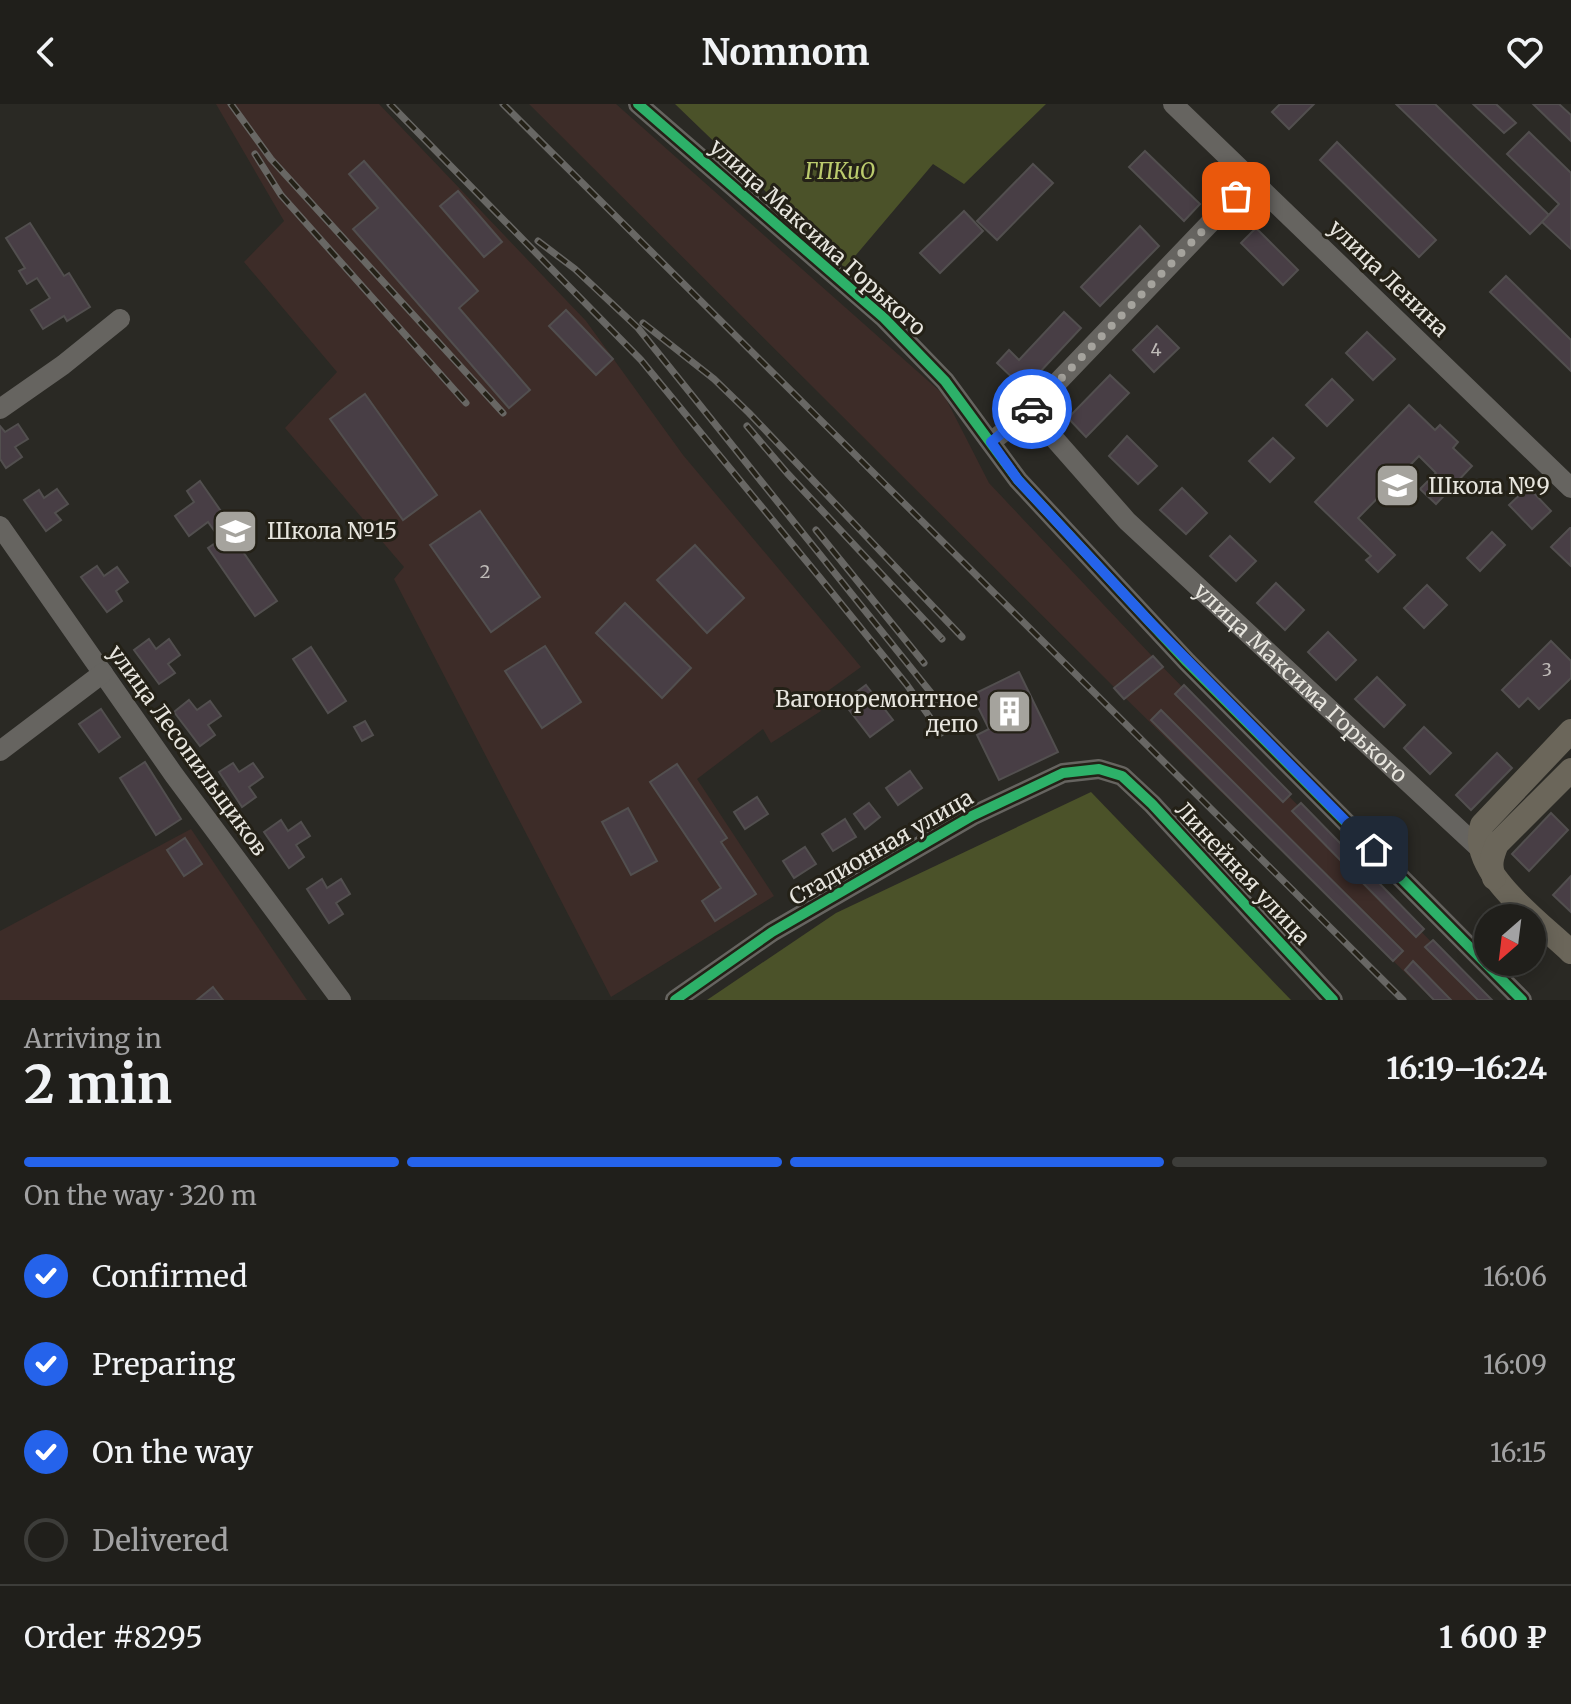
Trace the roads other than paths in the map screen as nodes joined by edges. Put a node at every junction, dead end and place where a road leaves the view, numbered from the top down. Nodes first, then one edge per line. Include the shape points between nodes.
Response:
1 (638, 104) edge
2 (1173, 104) edge
3 (1254, 181) junction
4 (120, 319) dead end
5 (0, 409) edge
6 (1030, 411) junction
7 (991, 442) junction
8 (1571, 488) edge
9 (0, 526) edge
10 (103, 673) junction
11 (1571, 731) edge
12 (0, 751) edge
13 (1571, 770) edge
14 (1122, 776) joint
15 (1479, 848) junction
16 (1495, 880) junction
17 (1571, 952) edge
18 (341, 1000) edge
19 (675, 1000) edge
20 (1333, 1000) edge
21 (1522, 1000) edge

1 - 7 street, улица Максима Горького via 884,318 945,381
2 - 3 street, улица Ленина
3 - 6 street
3 - 8 street, улица Ленина
4 - 5 street
6 - 7 street
6 - 15 street, улица Максима Горького via 1127,521
7 - 21 street, улица Максима Горького via 1018,480 1187,662
9 - 10 street, улица Лесопильщиков
10 - 12 street
10 - 18 street, улица Лесопильщиков
11 - 15 main road via 1482,825
13 - 16 main road via 1497,844 1491,859
14 - 19 street, Стадионная улица via 1099,769 1063,773 1019,792 772,932
14 - 20 street, Линейная улица
15 - 16 main road, улица Максима Горького
16 - 17 main road, улица Максима Горького

